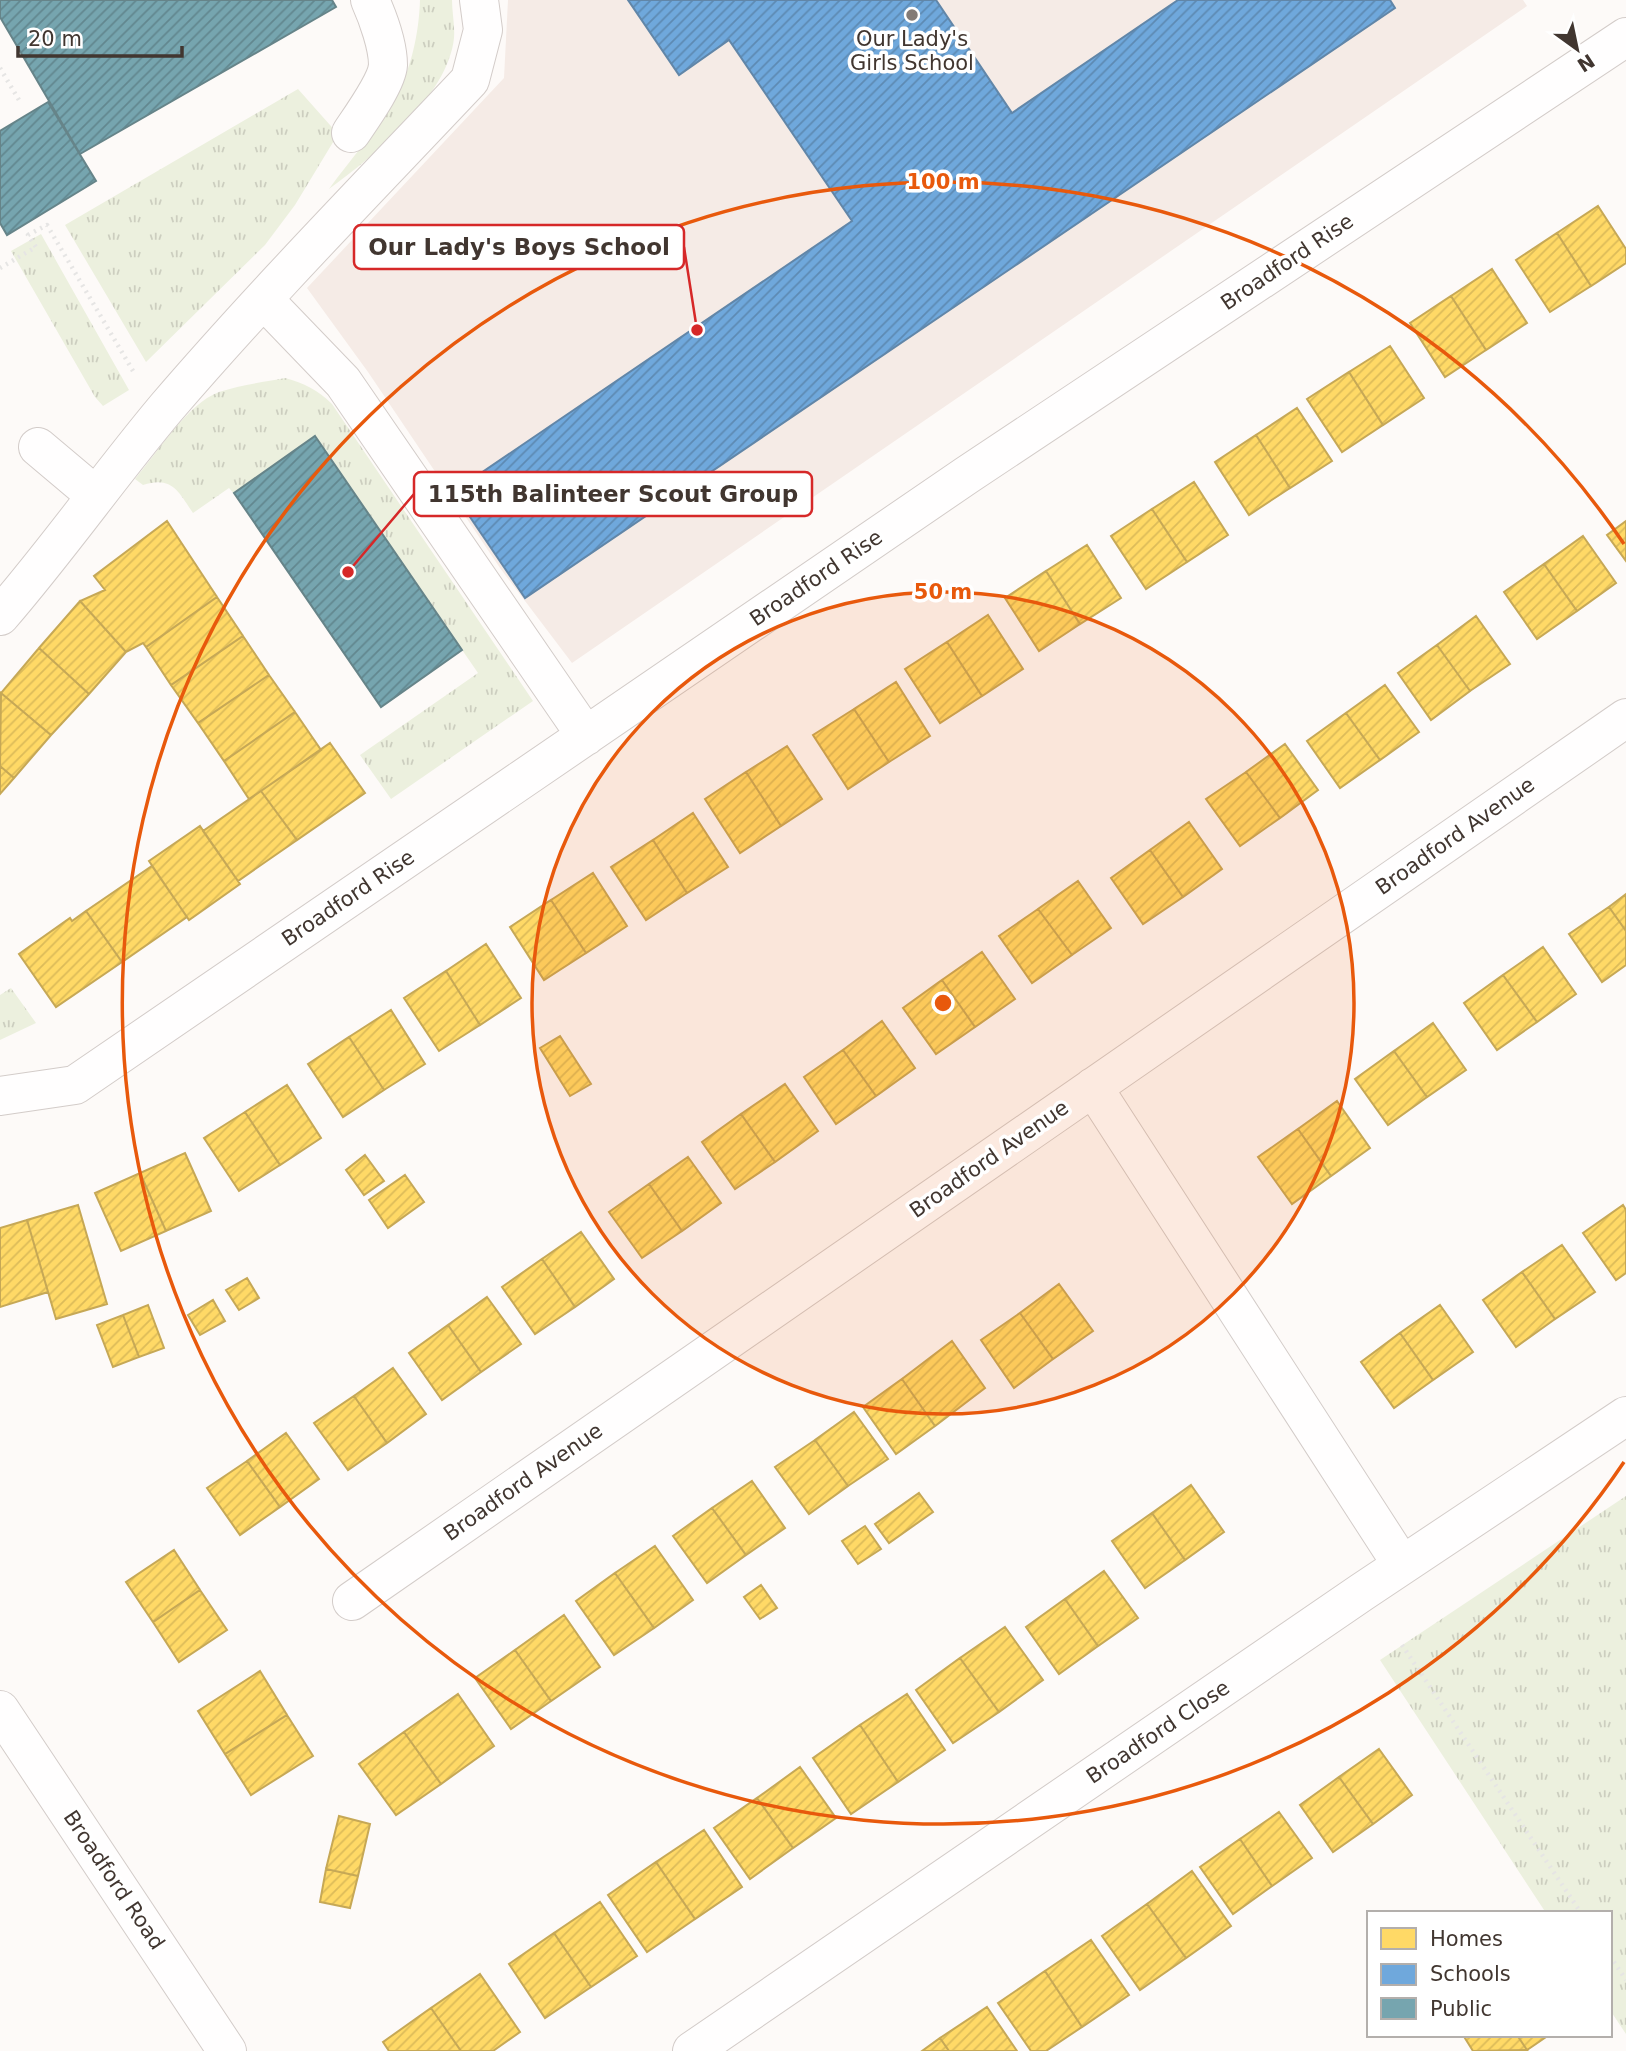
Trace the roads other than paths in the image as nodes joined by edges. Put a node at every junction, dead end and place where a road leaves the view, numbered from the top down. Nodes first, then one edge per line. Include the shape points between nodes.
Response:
1 (370, 0) edge
2 (479, 0) edge
3 (1626, 37) edge
4 (351, 133) dead end
5 (264, 300) junction
6 (38, 446) dead end
7 (94, 495) junction
8 (0, 616) edge
9 (1626, 718) edge
10 (586, 736) junction
11 (1093, 1087) junction
12 (0, 1096) edge
13 (1626, 1416) edge
14 (1402, 1565) junction
15 (352, 1601) dead end
16 (0, 1710) edge
17 (227, 2051) edge
18 (692, 2051) edge

1 - 4 street via 388,66
2 - 5 street via 483,30 470,80
3 - 10 street, Broadford Rise via 967,475
5 - 7 street
5 - 10 street via 342,382
6 - 7 street
7 - 8 street
9 - 11 street, Broadford Avenue
10 - 12 street, Broadford Rise via 75,1085
11 - 14 street
11 - 15 street, Broadford Avenue
13 - 14 street, Broadford Close
14 - 18 street, Broadford Close
16 - 17 street, Broadford Road

